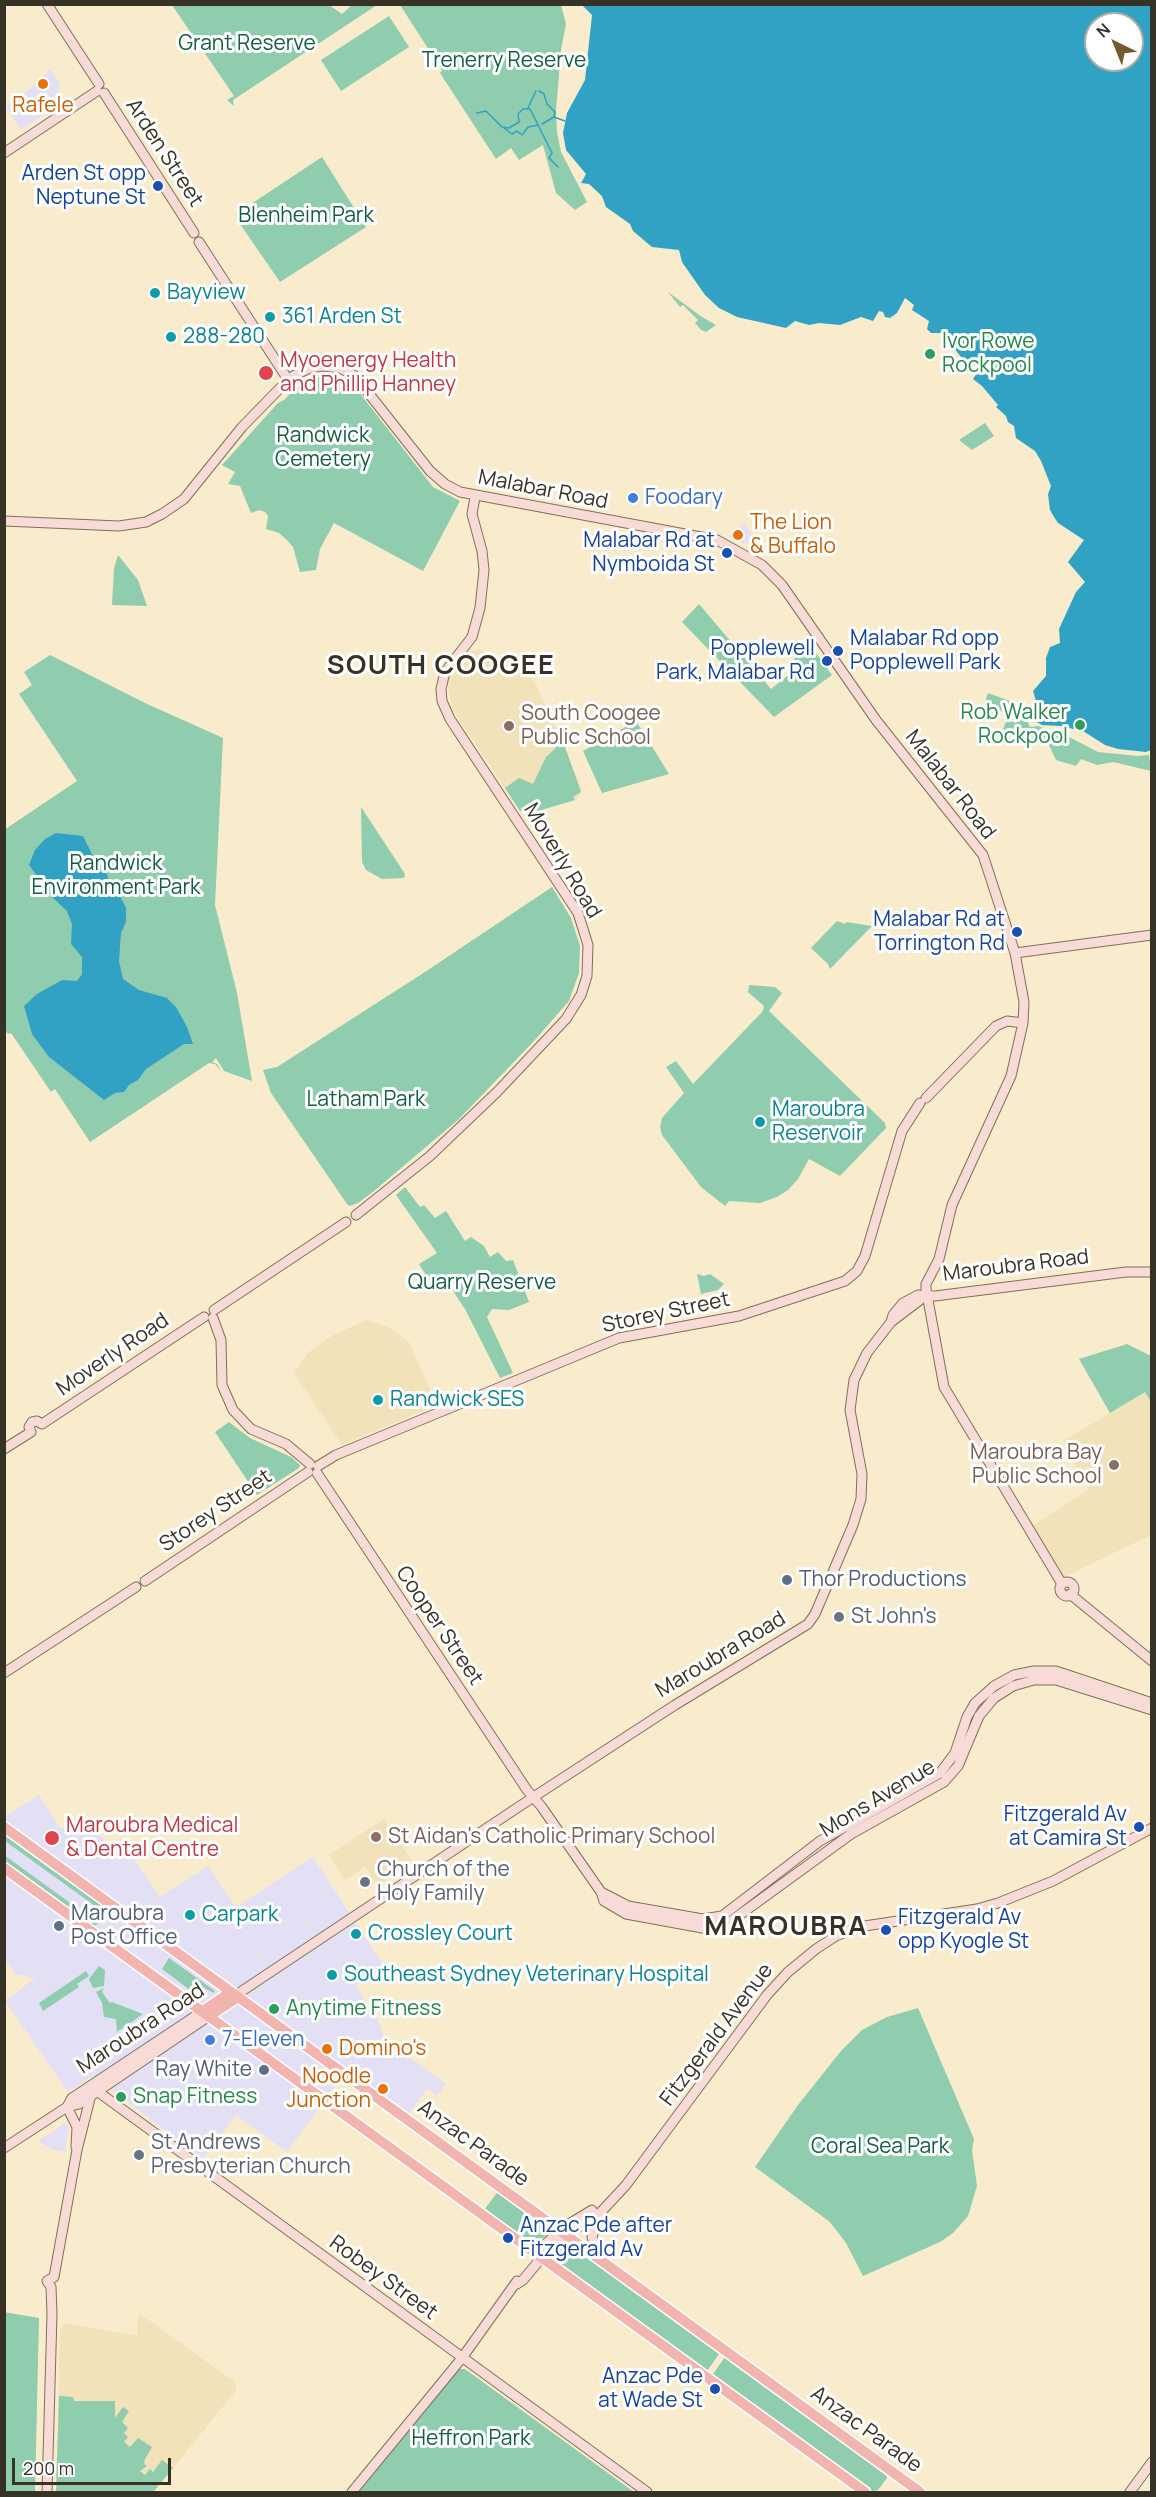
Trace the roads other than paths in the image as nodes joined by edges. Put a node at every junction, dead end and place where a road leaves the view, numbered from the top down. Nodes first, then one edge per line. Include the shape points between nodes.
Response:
1 (47, 4) edge
2 (100, 90) junction
3 (4, 153) edge
4 (288, 378) junction
5 (476, 497) junction
6 (4, 521) edge
7 (1152, 935) edge
8 (1015, 953) junction
9 (1023, 1023) junction
10 (934, 1272) junction
11 (1152, 1272) edge
12 (946, 1295) junction
13 (928, 1297) junction
14 (903, 1303) junction
15 (210, 1315) junction
16 (891, 1322) junction
17 (933, 1326) junction
18 (4, 1449) edge
19 (313, 1469) junction
20 (1152, 1661) edge
21 (4, 1673) edge
22 (1152, 1703) edge
23 (1152, 1710) edge
24 (532, 1798) junction
25 (4, 1827) edge
26 (1152, 1828) edge
27 (4, 1868) edge
28 (601, 1892) junction
29 (237, 1994) junction
30 (206, 2014) junction
31 (94, 2093) junction
32 (67, 2107) junction
33 (84, 2126) junction
34 (4, 2148) edge
35 (77, 2150) junction
36 (524, 2205) junction
37 (603, 2208) junction
38 (576, 2220) junction
39 (563, 2232) junction
40 (539, 2255) junction
41 (604, 2263) junction
42 (462, 2358) junction
43 (1152, 2462) edge
44 (47, 2493) edge
45 (352, 2493) edge
46 (647, 2493) edge
47 (865, 2493) edge
48 (920, 2493) edge
49 (1130, 2493) edge

1 - 2 street, Arden Street
2 - 3 street
2 - 4 street, Arden Street via 194,233 192,240 199,242
4 - 5 street, Malabar Road via 322,366 340,368 355,376 435,476
4 - 6 street, Malabar Road via 184,499 162,514 146,522 119,526
5 - 8 street, Malabar Road via 717,540 768,570 876,720 983,855
5 - 15 street, Moverly Road via 472,514 484,570 480,608 472,637 445,672 443,706 578,913 588,945 587,976 576,1005 561,1025 445,1142 356,1215 355,1224 346,1222
7 - 8 street
8 - 9 street, Malabar Road via 1024,1002
9 - 10 street, Malabar Road via 1011,1076 955,1198
9 - 19 street, Storey Street via 1004,1022 996,1026 923,1100 902,1131 863,1262 845,1281 739,1316 619,1338 336,1455
10 - 13 street, Malabar Road via 926,1284
10 - 14 street
11 - 12 street, Maroubra Road
12 - 13 street, Maroubra Road
12 - 17 street via 937,1302
13 - 14 street, Maroubra Road via 918,1295
13 - 16 street via 912,1304
13 - 17 street, Malabar Road
14 - 16 street, Maroubra Road
15 - 18 street, Moverly Road via 42,1424 40,1434 31,1432
15 - 19 street, Cooper Street via 221,1340 222,1385 233,1410 256,1432 286,1444
16 - 24 street, Maroubra Road via 864,1358 852,1386 850,1410 862,1474 861,1499 812,1619 803,1629 675,1705
17 - 20 street, Malabar Road via 944,1387 1062,1584 1072,1585 1071,1594
19 - 21 street, Storey Street via 145,1581 144,1588 136,1587
19 - 24 street, Cooper Street
22 - 28 street, Mons Avenue via 1056,1671 1014,1675 975,1702 955,1753 940,1773 820,1841 722,1916 703,1919 628,1906
23 - 28 street, Mons Avenue via 1056,1680 1034,1680 1013,1686 983,1710 958,1766 944,1782 851,1834 717,1928 626,1914 604,1901
24 - 28 street, Mons Avenue
24 - 29 street, Maroubra Road
25 - 29 main road, Anzac Parade
26 - 37 street, Fitzgerald Avenue via 1053,1881 998,1903 858,1927 816,1949 775,1984 637,2171
27 - 30 main road
29 - 30 main road, Maroubra Road
29 - 36 main road, Anzac Parade
30 - 31 street, Maroubra Road
30 - 32 street, Maroubra Road via 72,2097
30 - 40 main road
31 - 32 street, Maroubra Road
31 - 33 street
31 - 42 street, Robey Street
32 - 33 street
32 - 34 street, Maroubra Road
32 - 35 street via 77,2127
33 - 35 street
35 - 44 street via 54,2277 47,2281 51,2287
36 - 38 street via 554,2220
36 - 39 main road, Anzac Parade
37 - 38 street, Fitzgerald Avenue
37 - 39 street, Fitzgerald Avenue
37 - 41 street via 593,2241
38 - 39 street, Fitzgerald Avenue
39 - 40 street, Fitzgerald Avenue
39 - 41 main road, Anzac Parade
40 - 42 street, Fitzgerald Avenue
40 - 47 main road
41 - 48 main road, Anzac Parade
42 - 45 street, Fitzgerald Avenue
42 - 46 street, Robey Street
43 - 49 street

